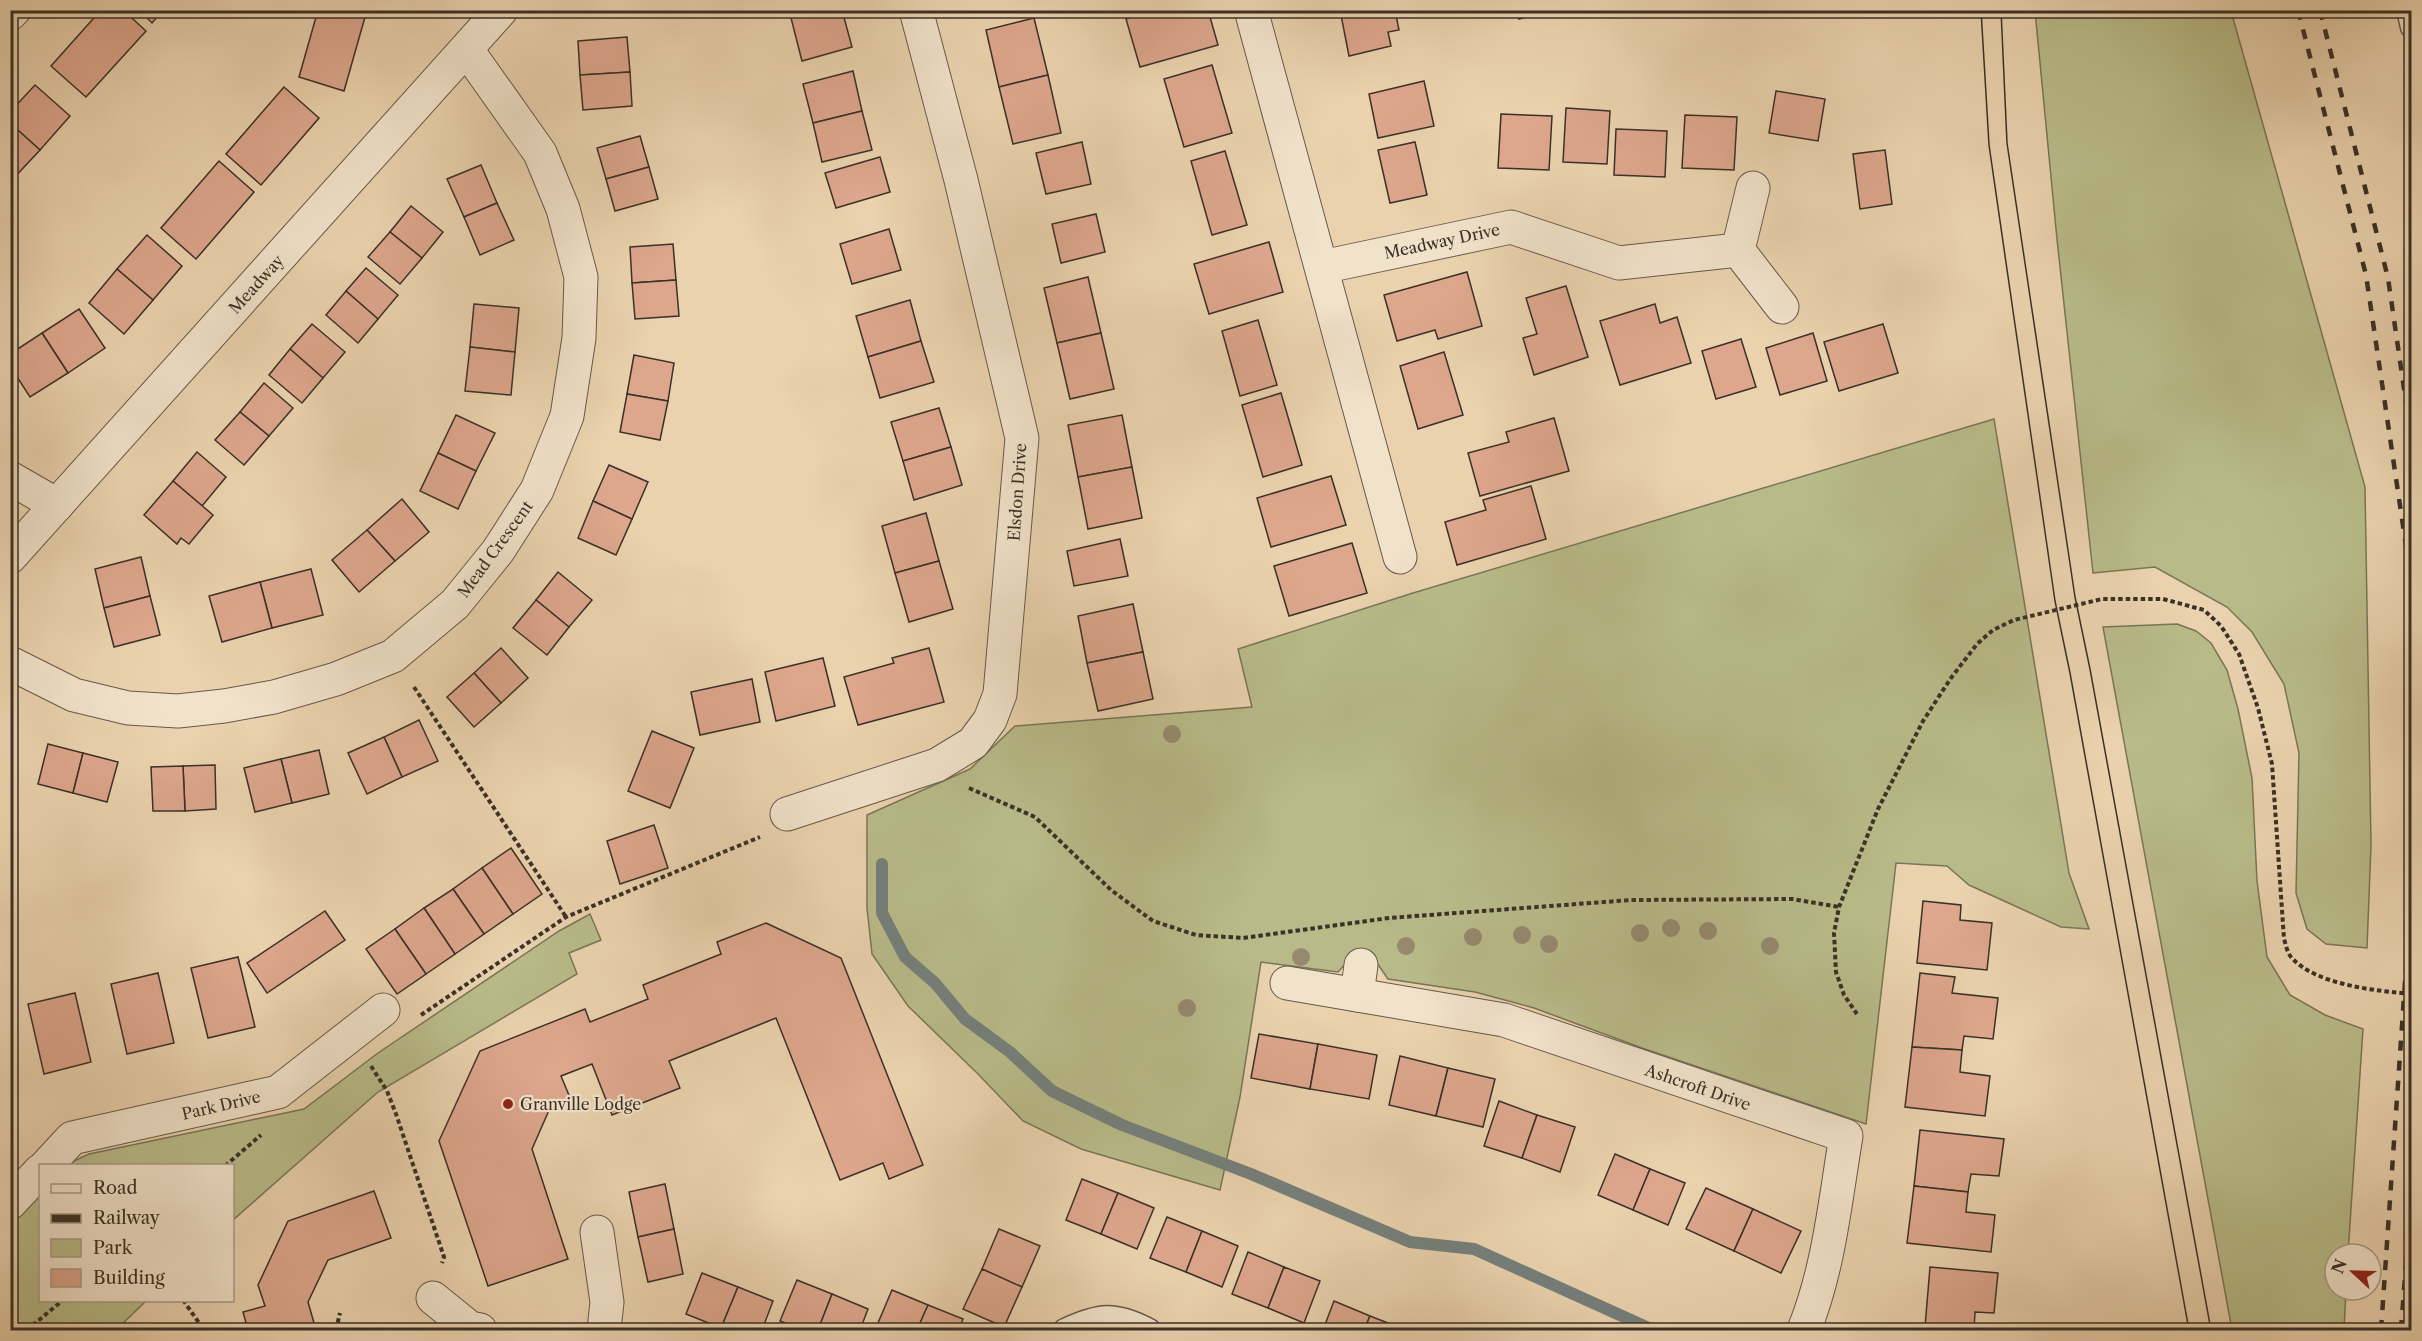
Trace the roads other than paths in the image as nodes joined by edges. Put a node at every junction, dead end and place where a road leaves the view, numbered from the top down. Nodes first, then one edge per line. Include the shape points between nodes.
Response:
1 (916, 10) edge
2 (1251, 10) edge
3 (2408, 10) edge
4 (482, 24) edge
5 (2412, 27) edge
6 (1753, 188) dead end
7 (1738, 250) junction
8 (1322, 267) junction
9 (1782, 307) dead end
10 (10, 478) edge
11 (57, 505) junction
12 (10, 557) edge
13 (1400, 557) dead end
14 (10, 663) edge
15 (787, 814) road end
16 (1287, 983) dead end
17 (383, 1010) dead end
18 (48, 1164) edge
19 (39, 1172) edge
20 (10, 1203) edge
21 (597, 1232) dead end
22 (433, 1298) road end
23 (480, 1330) edge
24 (604, 1330) edge
25 (1065, 1330) edge
26 (1149, 1330) edge
27 (1804, 1330) edge

1 - 15 street, Elsdon Drive via 1022,438 1000,694 990,720 973,743 937,765
2 - 8 street
3 - 5 lane
4 - 11 street, Meadway
4 - 14 street, Mead Crescent via 563,209 581,278 579,338 567,416 537,490 498,551 455,604 393,656 336,679 274,697 178,711 128,708 74,695
6 - 7 street
7 - 8 street, Meadway Drive via 1619,263 1511,227
7 - 9 street
8 - 13 street
10 - 11 street
11 - 12 street, Meadway
16 - 27 street, Ashcroft Drive via 1359,980 1504,1020 1846,1136 1835,1220
17 - 18 street, Park Drive via 278,1092 72,1138
19 - 20 street
21 - 24 street via 608,1302
22 - 23 street via 470,1328
25 - 26 lane via 1096,1317 1130,1320

